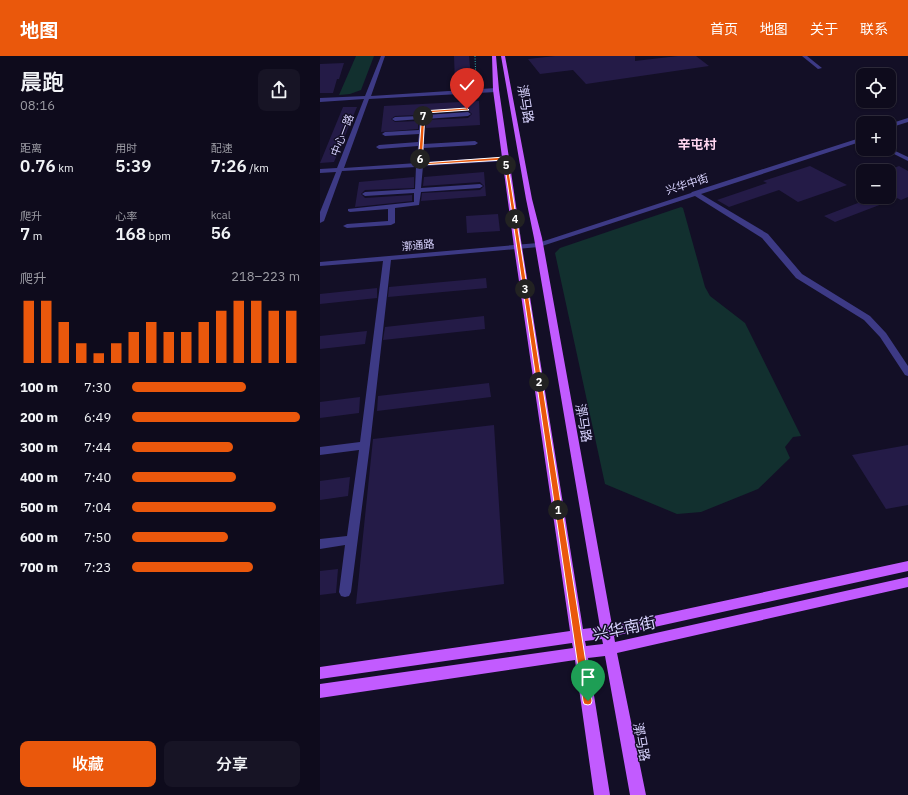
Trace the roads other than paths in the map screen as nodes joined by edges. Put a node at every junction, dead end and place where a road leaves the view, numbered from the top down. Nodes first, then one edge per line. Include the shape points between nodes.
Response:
1 (383, 56) edge
2 (494, 56) edge
3 (503, 56) edge
4 (804, 56) edge
5 (820, 68) dead end
6 (496, 90) junction
7 (367, 98) junction
8 (320, 100) edge
9 (468, 112) dead end
10 (423, 115) junction
11 (396, 116) dead end
12 (908, 120) edge
13 (896, 124) edge
14 (908, 125) edge
15 (896, 129) edge
16 (422, 132) junction
17 (385, 134) dead end
18 (856, 138) edge
19 (856, 138) edge
20 (437, 141) dead end
21 (474, 143) dead end
22 (421, 144) junction
23 (379, 147) dead end
24 (896, 153) edge
25 (505, 159) junction
26 (908, 159) edge
27 (420, 164) junction
28 (340, 169) junction
29 (320, 171) edge
30 (480, 186) dead end
31 (417, 190) junction
32 (694, 193) junction
33 (365, 194) dead end
34 (392, 206) junction
35 (350, 210) dead end
36 (320, 220) edge
37 (347, 226) dead end
38 (538, 241) junction
39 (518, 244) junction
40 (387, 258) junction
41 (320, 259) edge
42 (320, 264) edge
43 (908, 373) edge
44 (365, 445) junction
45 (320, 451) edge
46 (351, 540) junction
47 (320, 544) edge
48 (908, 566) edge
49 (908, 582) edge
50 (345, 592) dead end
51 (607, 632) junction
52 (577, 636) junction
53 (610, 649) junction
54 (580, 654) junction
55 (320, 673) edge
56 (320, 692) edge
57 (602, 795) edge
58 (638, 795) edge

1 - 7 street, 中心一路
2 - 6 main road, 漷马路
3 - 38 main road, 漷马路
4 - 5 street
6 - 7 street
6 - 25 main road, 漷马路
7 - 8 street
7 - 28 street, 中心一路
9 - 10 street
10 - 11 street
10 - 16 street
12 - 13 street
14 - 15 street
16 - 17 street
16 - 22 street
18 - 38 street, 兴华中街
19 - 32 street, 兴华中街
20 - 22 street
21 - 22 street
22 - 23 street
22 - 27 street
24 - 26 street
25 - 27 street
25 - 39 main road, 漷马路
27 - 28 street
27 - 31 street
28 - 29 street
28 - 36 street, 中心一路
30 - 31 street
31 - 33 street
31 - 34 street via 417,204
32 - 38 street, 兴华中街
32 - 43 street via 765,236 799,276 867,318 883,335
34 - 35 street
34 - 37 street via 391,223
38 - 39 street, 兴华中街
38 - 51 main road, 漷马路
39 - 40 street, 漷通路
39 - 41 street, 漷通路
39 - 52 main road, 漷马路
40 - 42 street, 漷通路
40 - 44 street
44 - 45 street
44 - 46 street
46 - 47 street
46 - 50 street
48 - 51 main road, 兴华南街
49 - 53 main road, 兴华南街
51 - 52 main road, 兴华南街
51 - 53 main road, 漷马路
52 - 54 main road, 漷马路
52 - 55 main road, 兴华南街
53 - 54 main road, 兴华南街
53 - 58 main road, 漷马路
54 - 56 main road, 兴华南街
54 - 57 main road, 漷马路

